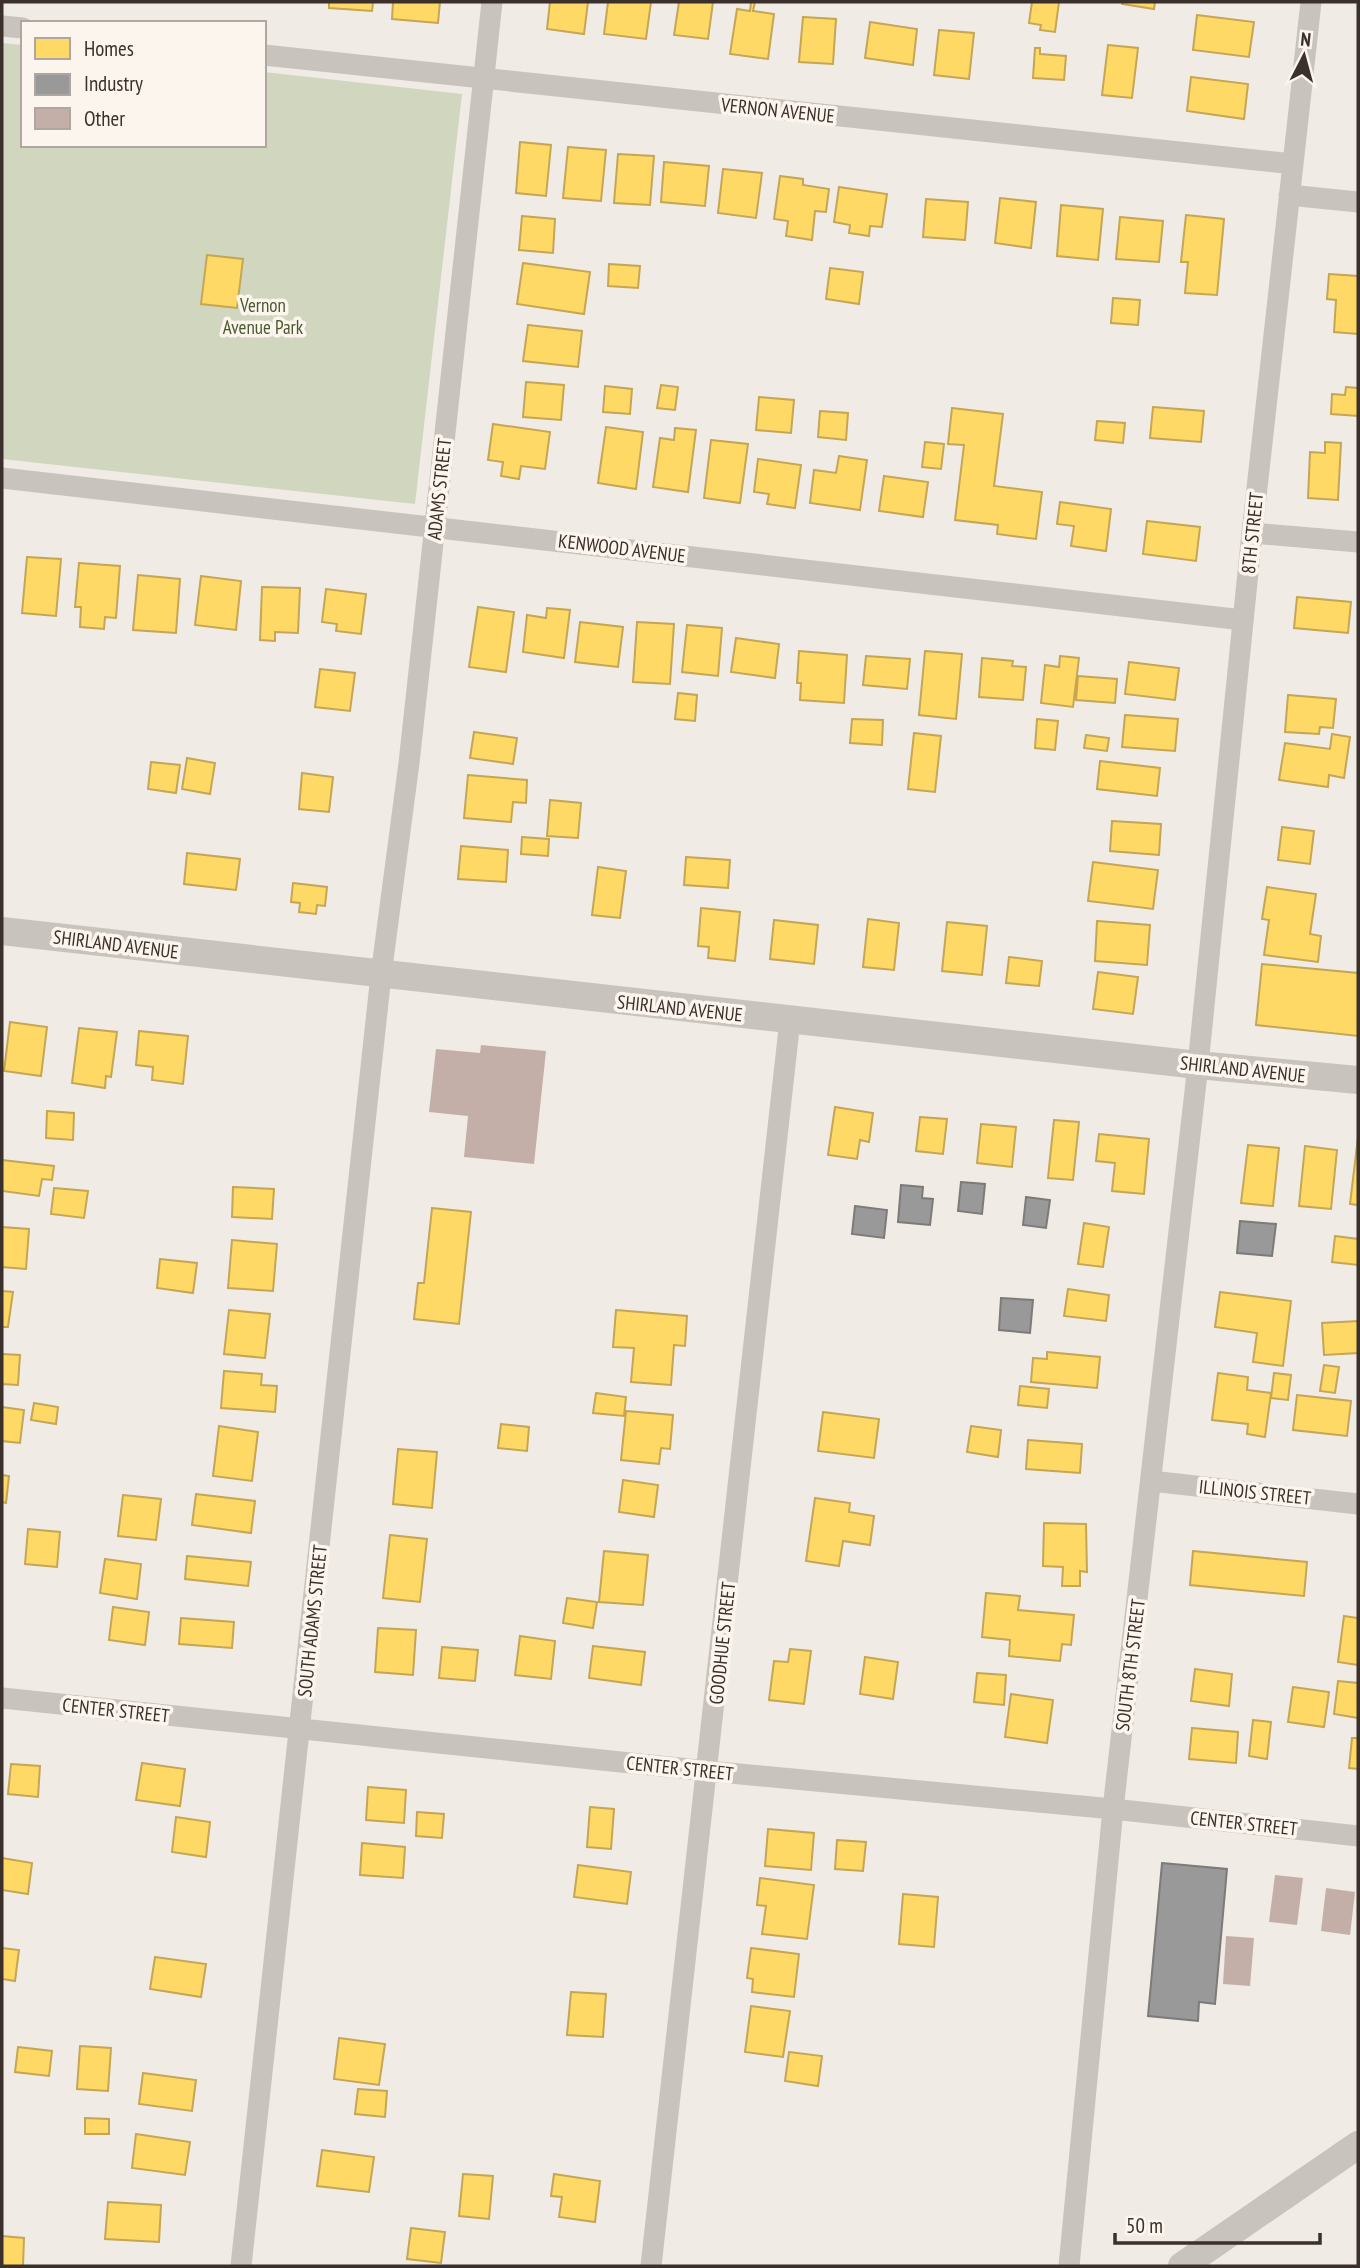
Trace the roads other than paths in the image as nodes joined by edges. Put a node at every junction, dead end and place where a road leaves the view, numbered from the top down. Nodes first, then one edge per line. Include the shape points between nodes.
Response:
1 (492, 2) edge
2 (1311, 2) edge
3 (2, 26) edge
4 (21, 28) edge
5 (266, 55) edge
6 (484, 79) junction
7 (1293, 164) junction
8 (1290, 195) junction
9 (1358, 202) edge
10 (2, 478) edge
11 (434, 527) junction
12 (1252, 533) junction
13 (1358, 542) edge
14 (1243, 620) junction
15 (2, 931) edge
16 (381, 975) junction
17 (790, 1020) junction
18 (1198, 1065) junction
19 (1358, 1080) edge
20 (1151, 1481) junction
21 (1358, 1504) edge
22 (2, 1698) edge
23 (300, 1730) junction
24 (708, 1771) junction
25 (1113, 1809) junction
26 (1358, 1836) edge
27 (1358, 2145) edge
28 (241, 2266) edge
29 (651, 2266) edge
30 (1069, 2266) edge
31 (1182, 2266) edge

1 - 6 street, ADAMS STREET
2 - 7 street, 8TH STREET
3 - 4 street
5 - 6 street, VERNON AVENUE
6 - 7 street, VERNON AVENUE
6 - 11 street, ADAMS STREET
7 - 8 street, 8TH STREET
8 - 9 street
8 - 12 street, 8TH STREET
10 - 11 street, KENWOOD AVENUE
11 - 14 street, KENWOOD AVENUE
11 - 16 street, ADAMS STREET
12 - 13 street
12 - 14 street, 8TH STREET
14 - 18 street, 8TH STREET
15 - 16 street, SHIRLAND AVENUE
16 - 17 street, SHIRLAND AVENUE
16 - 23 street, SOUTH ADAMS STREET
17 - 18 street, SHIRLAND AVENUE
17 - 24 street, GOODHUE STREET
18 - 19 street, SHIRLAND AVENUE
18 - 20 street, SOUTH 8TH STREET
20 - 21 street, ILLINOIS STREET
20 - 25 street, SOUTH 8TH STREET
22 - 23 street, CENTER STREET
23 - 24 street, CENTER STREET
23 - 28 street, SOUTH ADAMS STREET
24 - 25 street, CENTER STREET
24 - 29 street, GOODHUE STREET
25 - 26 street, CENTER STREET
25 - 30 street, SOUTH 8TH STREET
27 - 31 street

